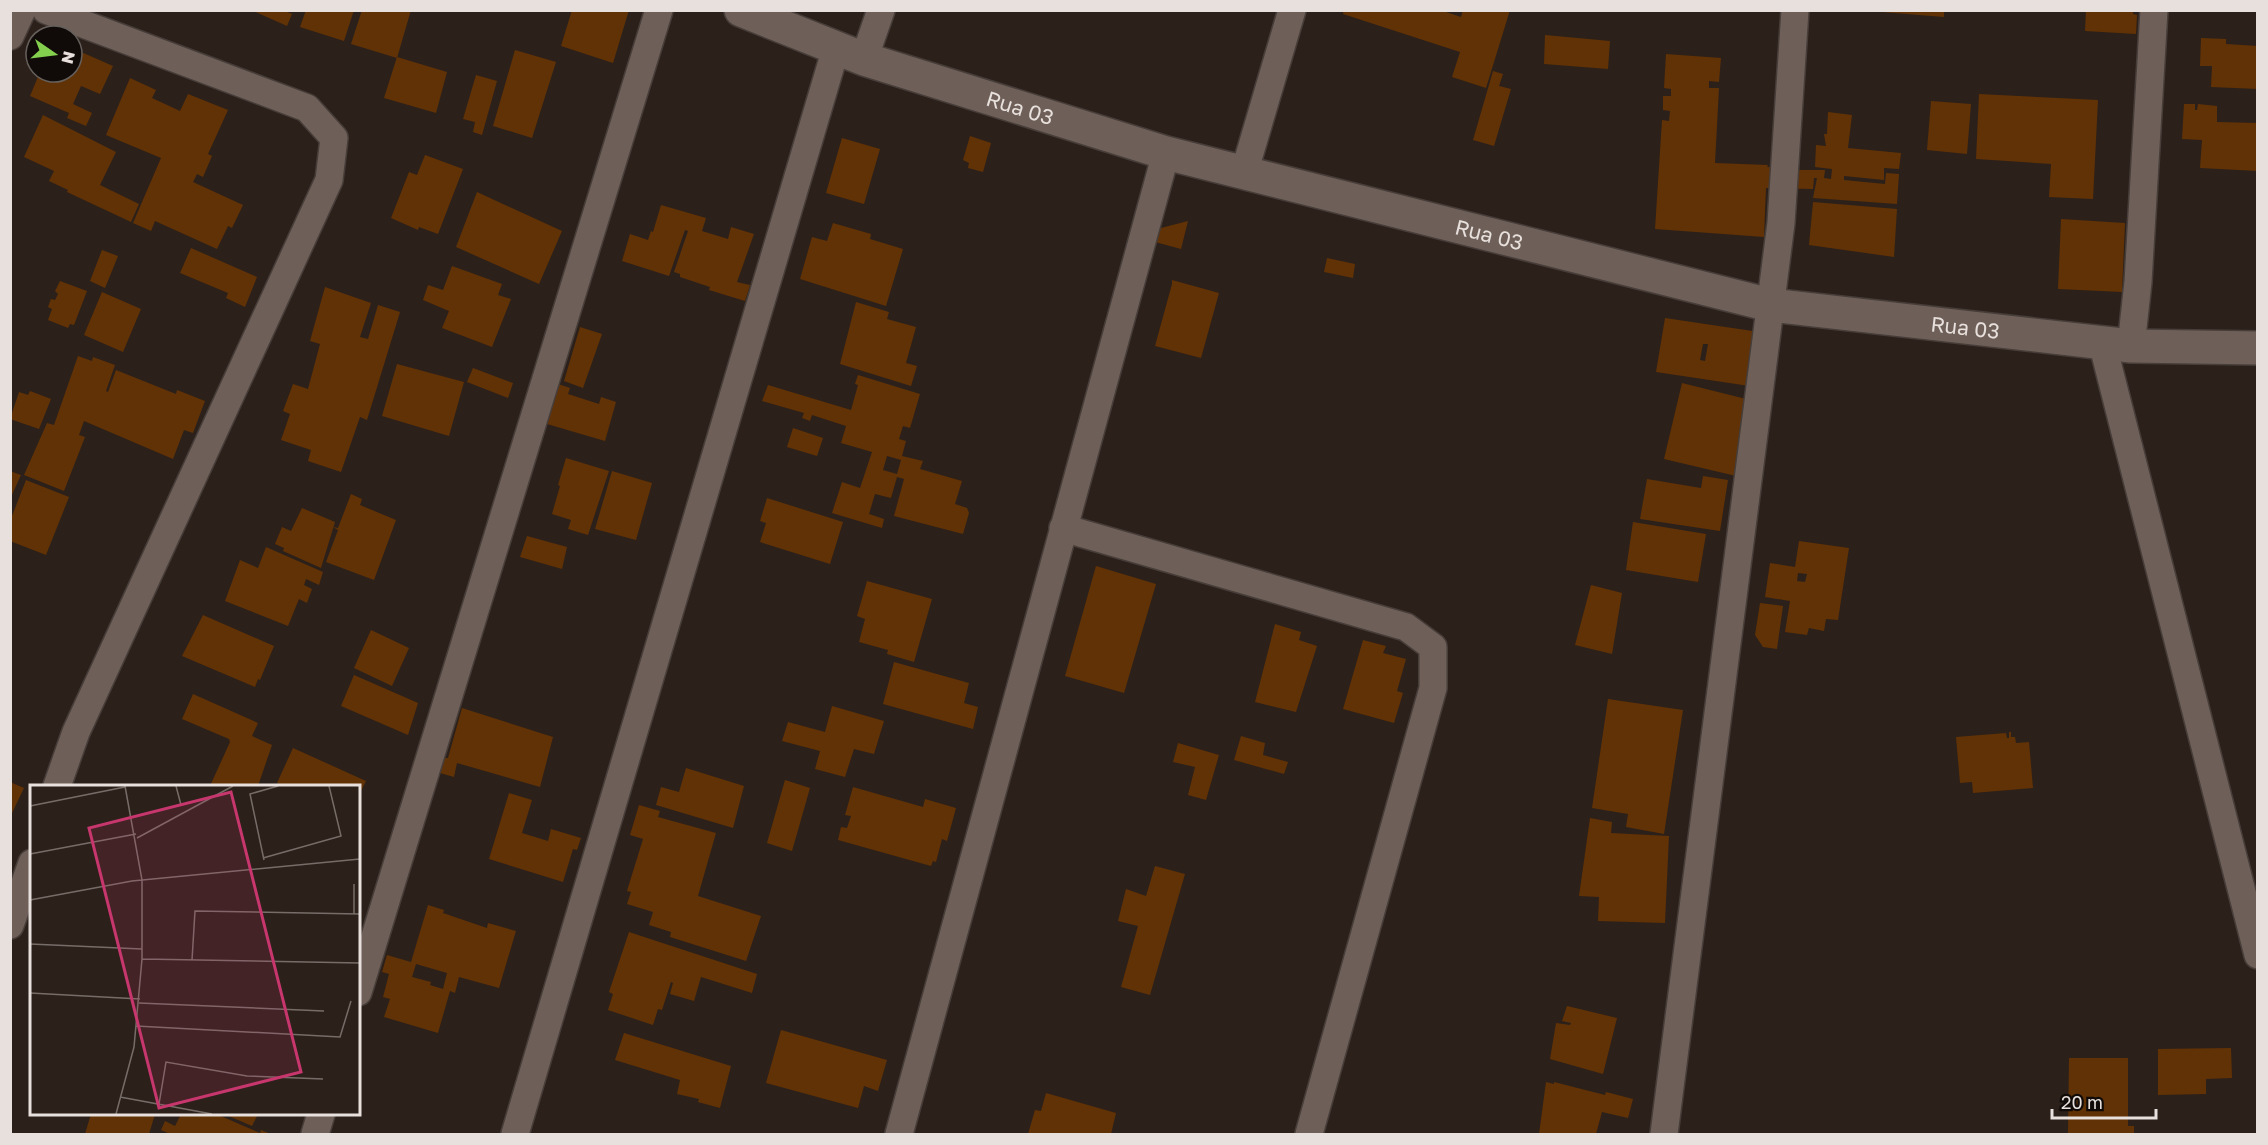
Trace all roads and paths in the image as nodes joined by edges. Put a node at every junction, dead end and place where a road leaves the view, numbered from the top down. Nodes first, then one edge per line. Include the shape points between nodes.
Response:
1 (22, 10) edge
2 (46, 10) edge
3 (659, 10) edge
4 (741, 10) edge
5 (881, 10) edge
6 (1292, 10) edge
7 (1794, 10) edge
8 (2154, 10) edge
9 (10, 36) edge
10 (850, 54) junction
11 (1166, 153) junction
12 (1244, 173) junction
13 (1770, 306) junction
14 (2117, 344) junction
15 (2258, 348) edge
16 (1063, 528) junction
17 (57, 785) edge
18 (30, 869) edge
19 (10, 925) edge
20 (2258, 955) edge
21 (360, 985) edge
22 (320, 1115) edge
23 (315, 1134) edge
24 (515, 1134) edge
25 (899, 1134) edge
26 (1309, 1134) edge
27 (1664, 1134) edge

1 - 9 street
2 - 17 street via 307,108 334,138 329,180 75,732
3 - 21 street
4 - 10 street, Rua 03
5 - 10 street
6 - 12 street
7 - 13 street via 1781,223
8 - 14 street via 2138,282
10 - 11 street, Rua 03
10 - 24 street
11 - 12 street, Rua 03
11 - 16 street
12 - 13 street, Rua 03
13 - 14 street, Rua 03
13 - 27 street
14 - 15 street, Rua 03
14 - 20 street
16 - 25 street
16 - 26 street via 1406,627 1433,647 1434,688
18 - 19 street
22 - 23 street

